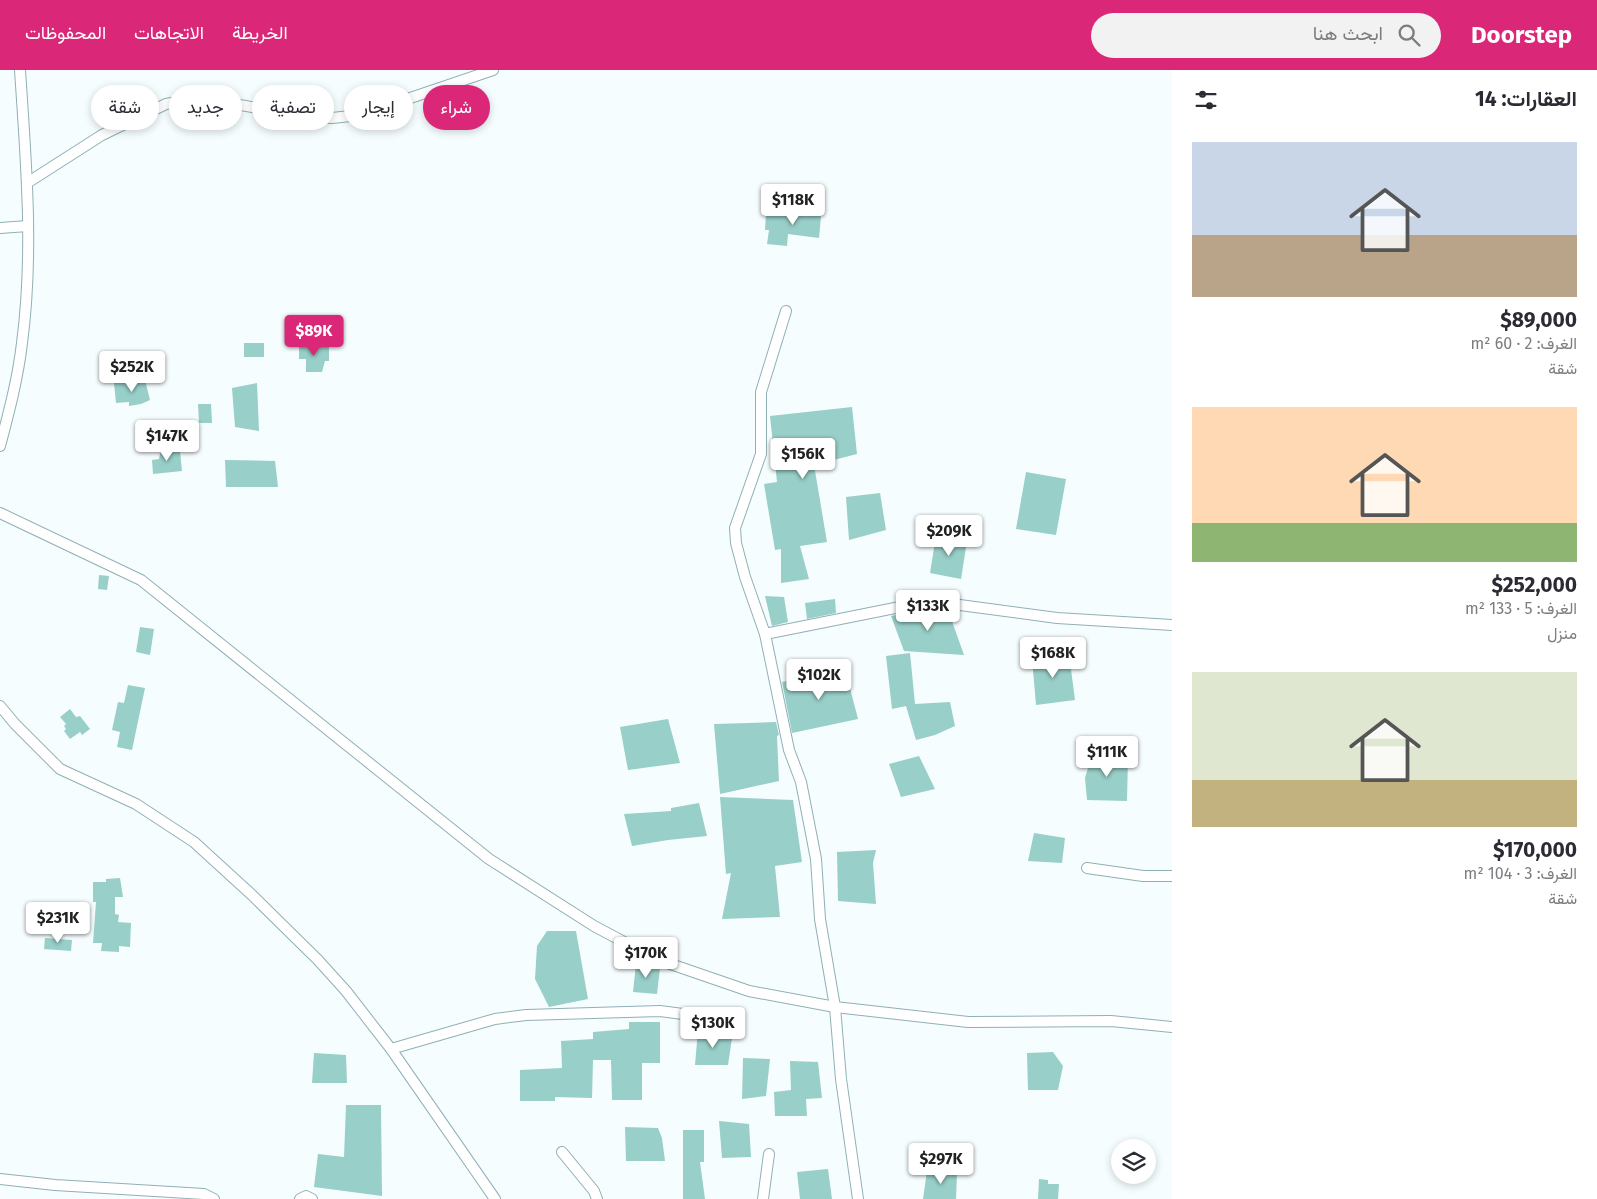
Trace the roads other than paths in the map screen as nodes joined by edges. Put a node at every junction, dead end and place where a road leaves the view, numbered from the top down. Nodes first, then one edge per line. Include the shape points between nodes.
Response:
1 (20, 70) edge
2 (493, 70) edge
3 (27, 183) junction
4 (28, 226) junction
5 (0, 228) edge
6 (786, 312) dead end
7 (0, 446) edge
8 (0, 513) edge
9 (1172, 625) edge
10 (765, 634) junction
11 (0, 706) edge
12 (1087, 868) dead end
13 (1172, 876) edge
14 (835, 1007) junction
15 (713, 1018) dead end
16 (1172, 1027) edge
17 (391, 1049) junction
18 (562, 1152) dead end
19 (769, 1154) dead end
20 (0, 1179) edge
21 (214, 1199) edge
22 (300, 1199) edge
23 (312, 1199) edge
24 (495, 1199) edge
25 (597, 1199) edge
26 (763, 1199) edge
27 (858, 1199) edge

1 - 3 street
2 - 3 street via 360,115 332,118 217,101 188,100 166,104 102,135
3 - 4 street
4 - 5 street
4 - 7 street via 22,343
6 - 10 street via 761,392 761,454 735,528 745,577
8 - 14 street via 141,580 489,859 594,926 656,959 687,971 749,991
9 - 10 street via 1057,618 930,601
10 - 14 street via 816,859 820,919
11 - 17 street via 60,769 136,804 209,854 318,960
12 - 13 street via 1142,876
14 - 16 street via 968,1022 1110,1021
14 - 27 street via 841,1079
15 - 17 street via 660,1011 526,1015 494,1019
17 - 24 street
18 - 25 street
19 - 26 street
20 - 21 street via 204,1194
22 - 23 street via 306,1196

